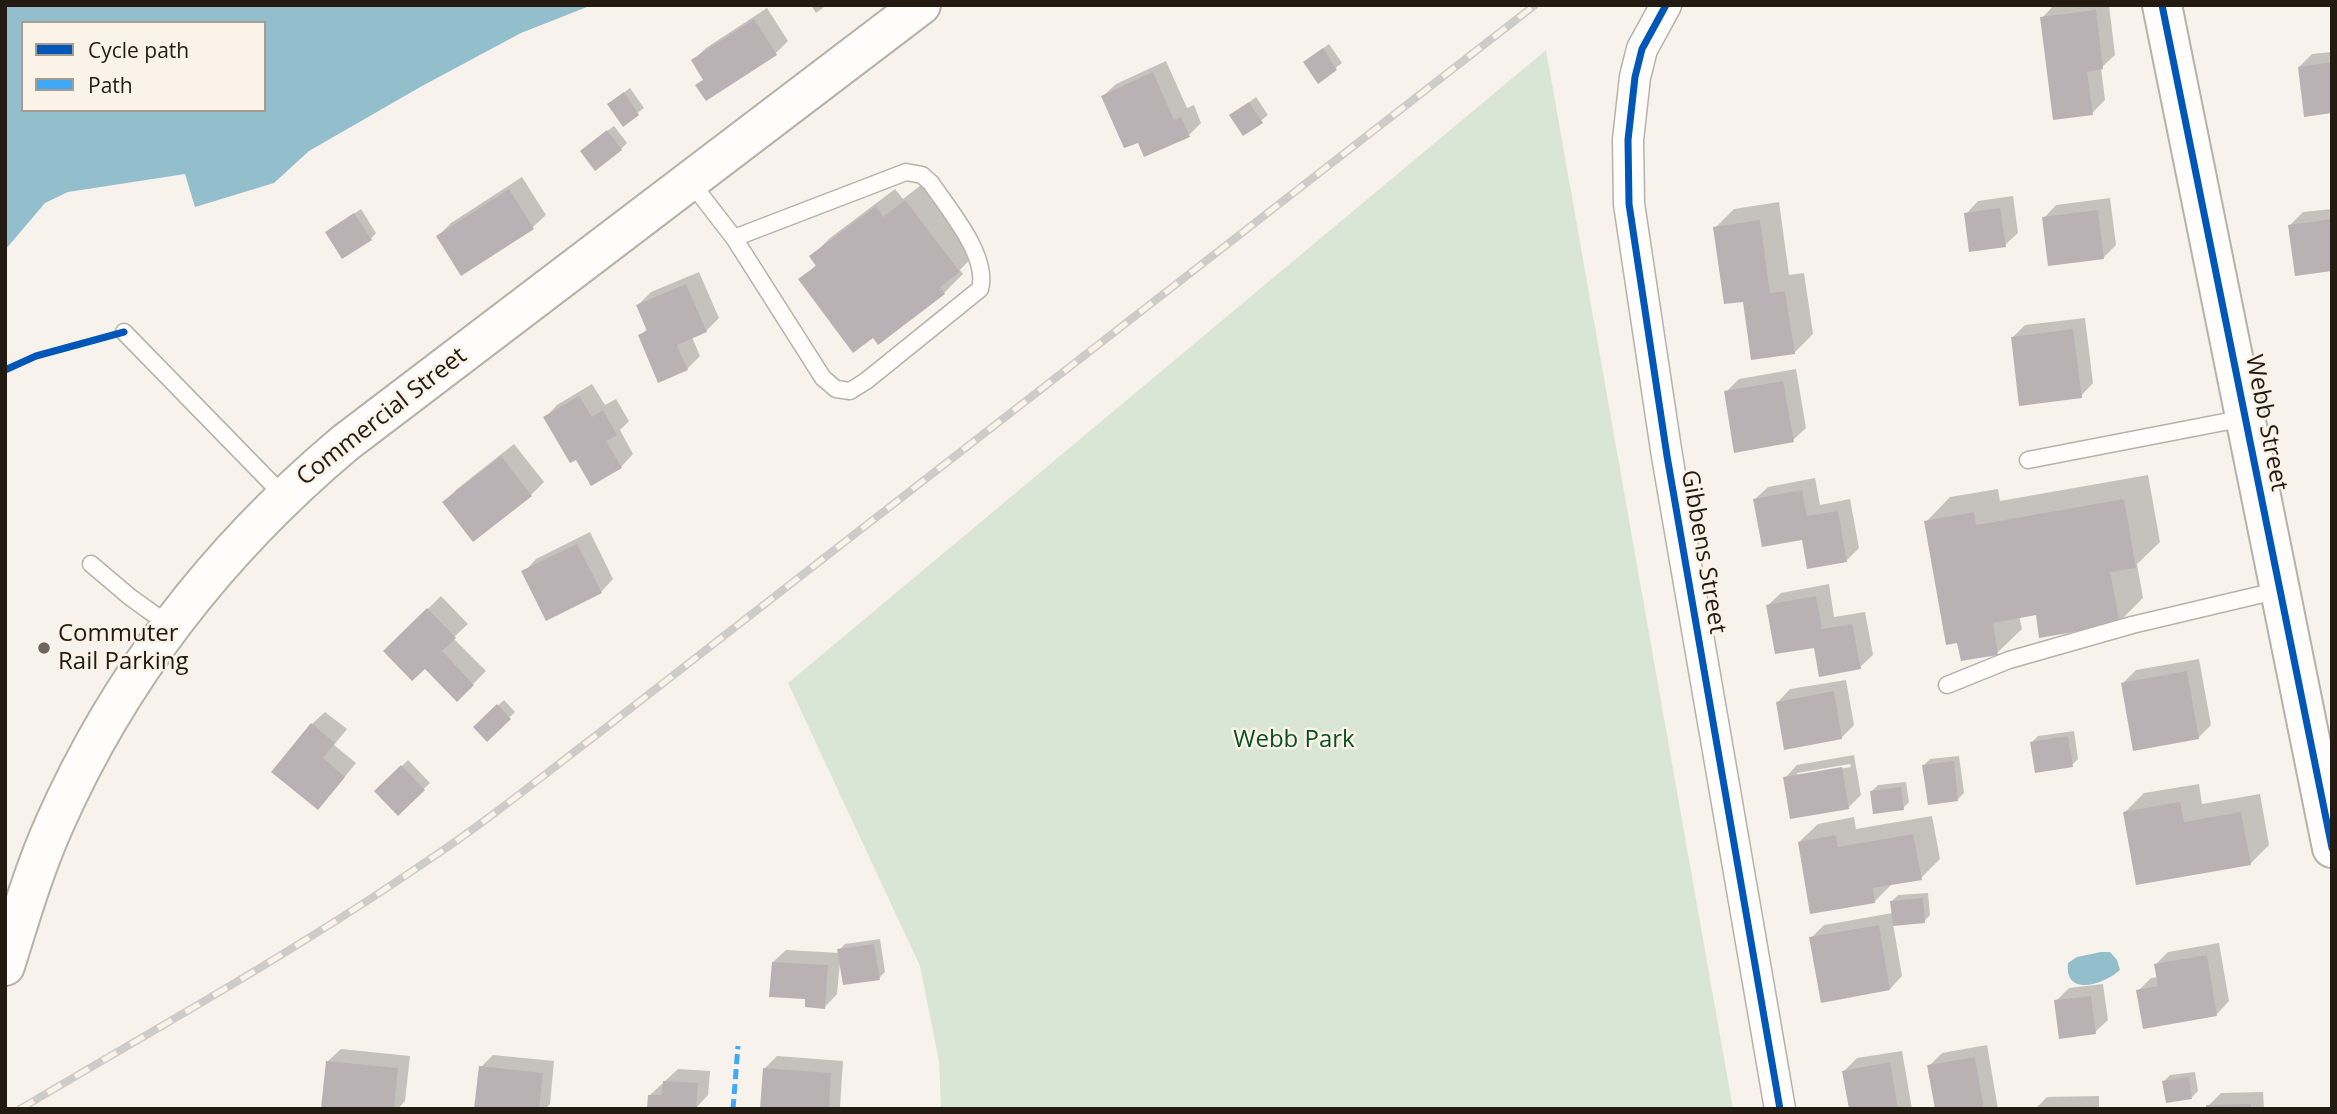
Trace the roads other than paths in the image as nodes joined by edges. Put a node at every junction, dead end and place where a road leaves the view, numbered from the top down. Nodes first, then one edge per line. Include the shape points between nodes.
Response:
1 (921, 5) edge
2 (1666, 5) edge
3 (2162, 5) edge
4 (690, 181) junction
5 (734, 238) junction
6 (124, 332) dead end
7 (2245, 418) junction
8 (2028, 460) dead end
9 (284, 496) junction
10 (91, 564) dead end
11 (2280, 590) junction
12 (169, 625) junction
13 (1947, 685) dead end
14 (2332, 848) edge
15 (5, 965) edge
16 (1780, 1109) edge

1 - 4 main road, Commercial Street
2 - 16 street, Gibbens Street via 1642,49 1635,77 1628,140 1629,204 1667,456
3 - 7 main road, Webb Street
4 - 5 lane
4 - 9 main road, Commercial Street via 345,443
5 - 5 lane via 823,378 836,389 850,391 980,289 982,279 973,247 931,183 922,175 906,172
6 - 9 lane
7 - 8 lane
7 - 11 main road, Webb Street
9 - 12 main road, Commercial Street
10 - 12 lane
11 - 13 lane via 2132,625 2021,657
11 - 14 main road, Webb Street
12 - 15 main road, Commercial Street via 108,719 71,789 25,900

